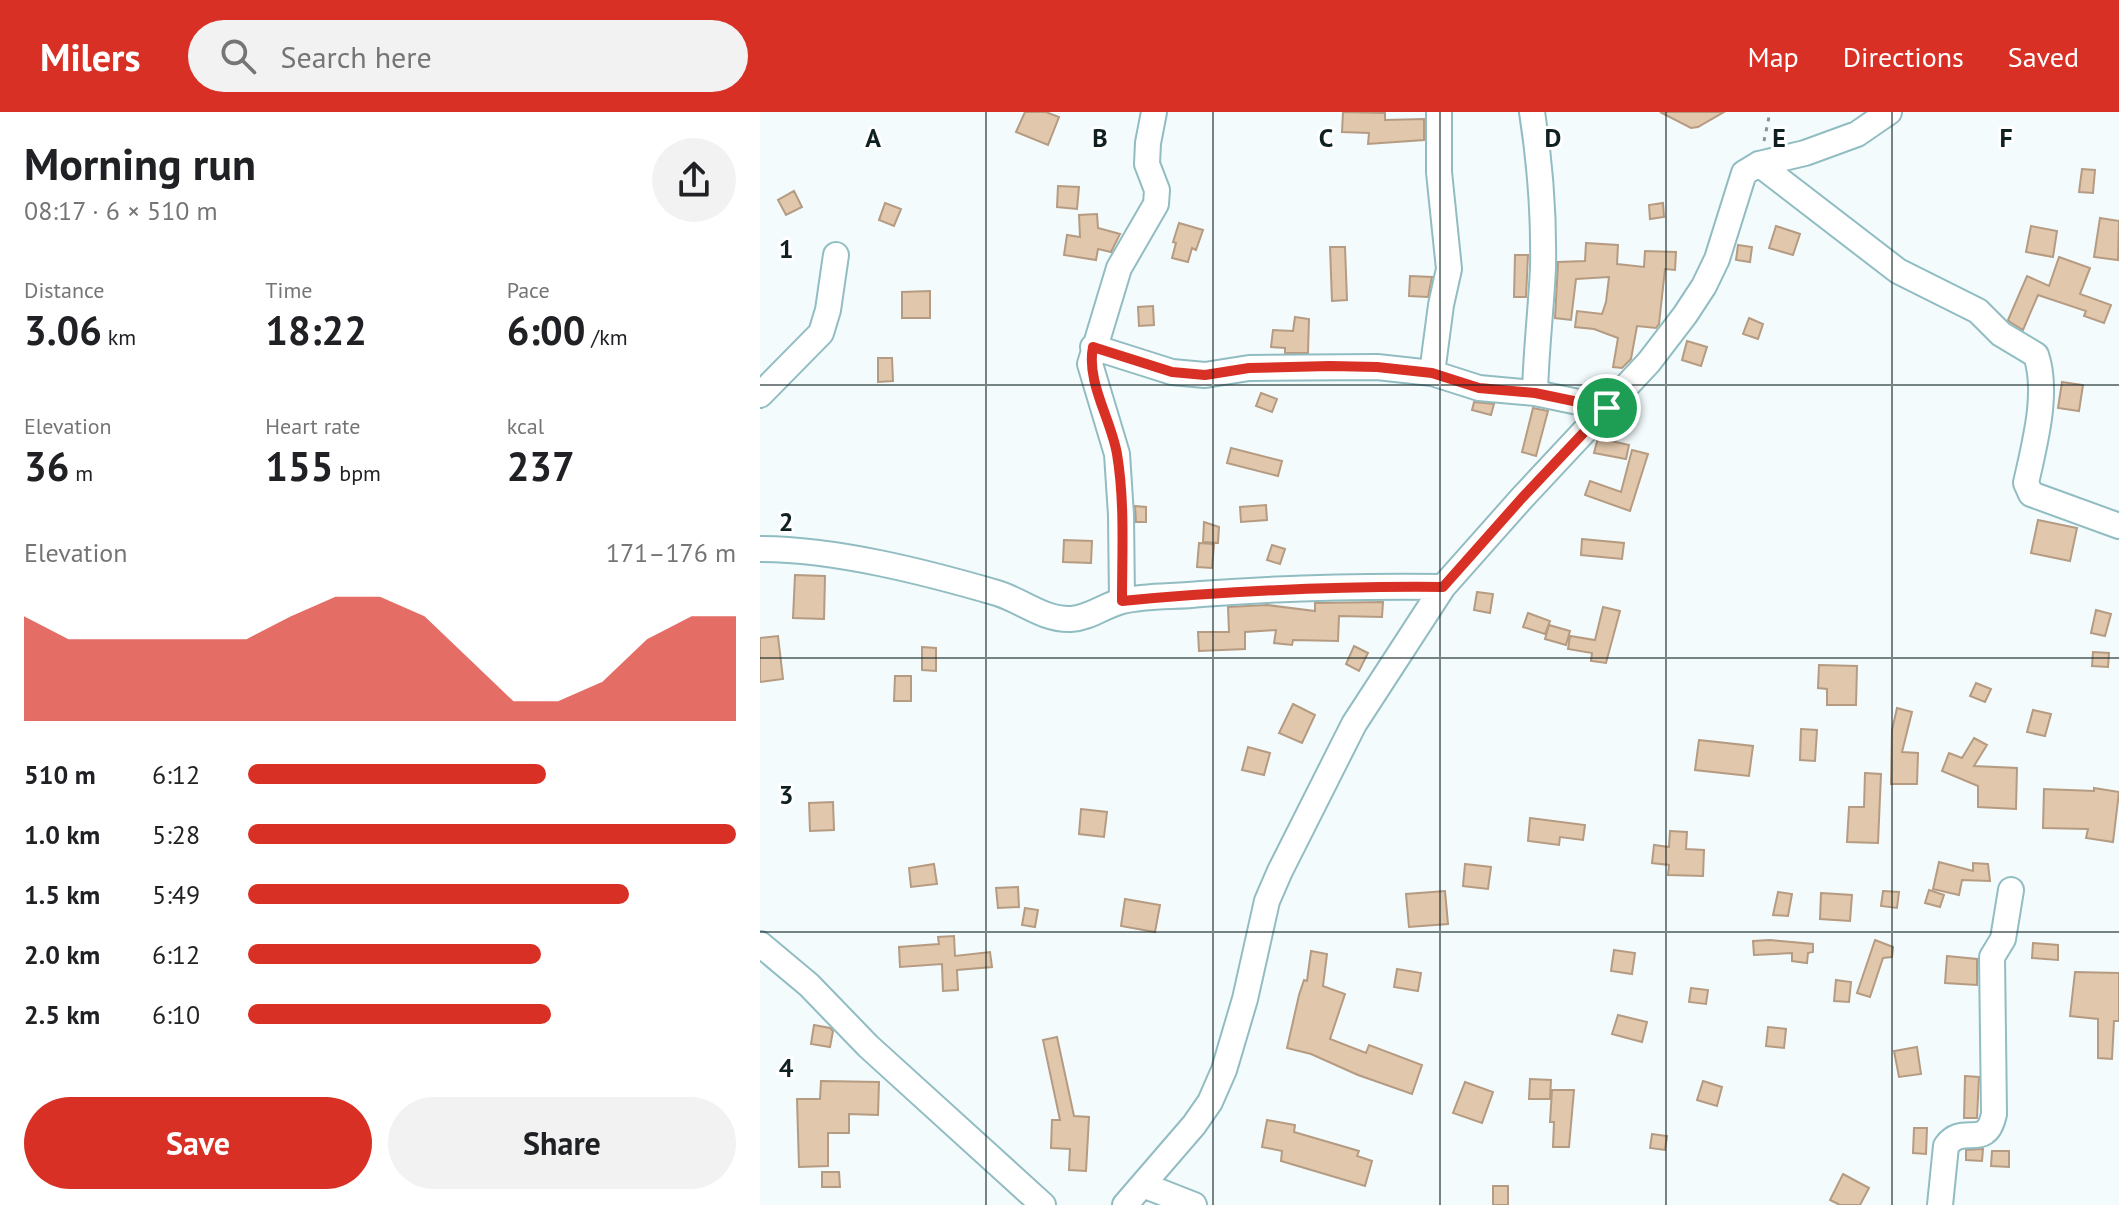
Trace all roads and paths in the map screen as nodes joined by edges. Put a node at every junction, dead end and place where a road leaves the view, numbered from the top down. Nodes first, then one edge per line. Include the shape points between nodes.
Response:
1 (1154, 112) edge
2 (1439, 112) edge
3 (1532, 112) edge
4 (1770, 112) edge
5 (1889, 112) edge
6 (1759, 164) junction
7 (836, 255) dead end
8 (1093, 347) junction
9 (1432, 373) junction
10 (1535, 393) junction
11 (760, 395) edge
12 (1607, 408) junction
13 (2119, 526) edge
14 (760, 549) edge
15 (1443, 587) junction
16 (1122, 601) junction
17 (2011, 890) dead end
18 (760, 944) edge
19 (1143, 1185) junction
20 (1043, 1205) edge
21 (1125, 1205) edge
22 (1194, 1205) edge
23 (1940, 1205) edge

1 - 8 street via 1147,164 1157,190 1156,204 1119,268
2 - 9 street via 1449,269
3 - 10 street via 1543,267
4 - 6 path
5 - 6 street via 1857,134
6 - 12 street via 1744,173 1704,286 1649,362
6 - 13 street via 1898,271 1978,311 2001,334 2036,355 2041,379 2028,488 2031,494
7 - 11 street via 821,333
8 - 9 street via 1194,374 1330,366
8 - 16 street via 1090,364 1117,454
9 - 10 street via 1479,388
10 - 12 street
12 - 15 street
14 - 16 street via 799,549 921,574 1000,594 1055,617 1087,616
15 - 16 street via 1243,591
15 - 19 street via 1354,724 1280,871 1267,901 1224,1070 1210,1102
17 - 23 street via 2003,939 1992,957 1994,1114 1984,1133 1957,1137 1946,1146
18 - 20 street
19 - 21 street
19 - 22 street

